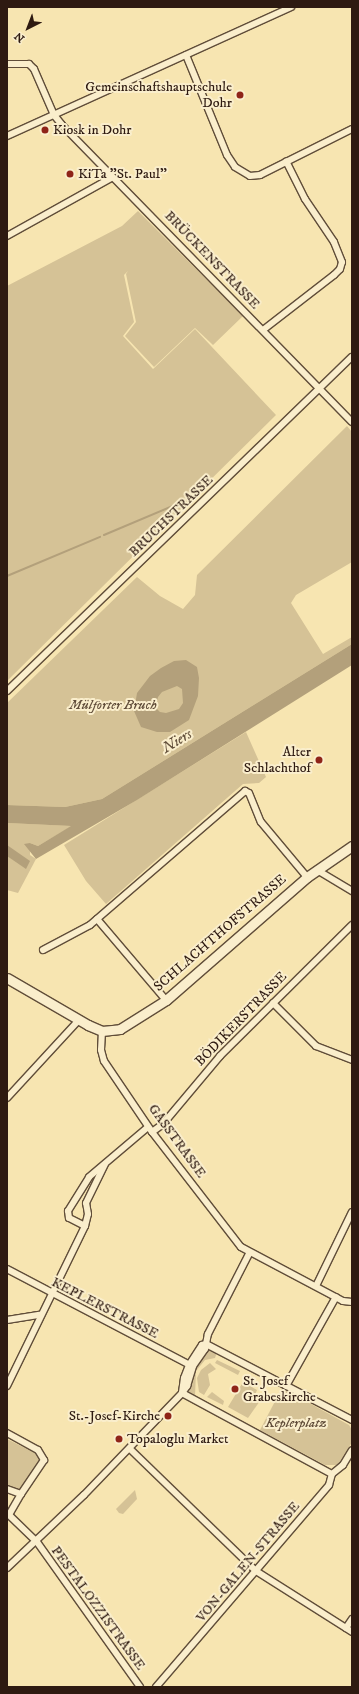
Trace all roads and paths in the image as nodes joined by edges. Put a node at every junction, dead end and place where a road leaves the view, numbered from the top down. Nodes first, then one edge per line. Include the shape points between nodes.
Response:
1 (291, 7) edge
2 (186, 55) junction
3 (7, 64) edge
4 (54, 115) junction
5 (352, 129) edge
6 (7, 136) edge
7 (286, 161) junction
8 (113, 177) junction
9 (7, 236) edge
10 (263, 330) junction
11 (352, 357) edge
12 (320, 388) junction
13 (352, 422) edge
14 (7, 691) edge
15 (352, 846) edge
16 (317, 870) junction
17 (307, 877) junction
18 (352, 891) edge
19 (97, 919) junction
20 (352, 925) edge
21 (43, 950) dead end
22 (7, 978) edge
23 (166, 1000) junction
24 (273, 1003) junction
25 (78, 1021) junction
26 (102, 1031) junction
27 (352, 1060) edge
28 (7, 1098) edge
29 (150, 1130) junction
30 (105, 1164) junction
31 (352, 1212) edge
32 (85, 1226) junction
33 (249, 1254) junction
34 (7, 1269) edge
35 (316, 1286) junction
36 (52, 1294) junction
37 (336, 1297) junction
38 (352, 1302) edge
39 (40, 1315) junction
40 (7, 1320) edge
41 (206, 1344) junction
42 (191, 1365) junction
43 (7, 1386) edge
44 (286, 1386) junction
45 (182, 1393) junction
46 (352, 1420) edge
47 (7, 1433) edge
48 (130, 1449) junction
49 (352, 1452) edge
50 (332, 1474) junction
51 (7, 1489) edge
52 (21, 1494) junction
53 (37, 1542) junction
54 (7, 1568) edge
55 (256, 1571) junction
56 (352, 1620) edge
57 (349, 1630) edge
58 (140, 1687) edge
59 (156, 1687) edge

1 - 2 street
2 - 4 street
2 - 7 street via 227,155 235,168 250,176 260,175
3 - 4 street via 29,64 34,69
4 - 6 street
4 - 8 street, BRÜCKENSTRASSE
5 - 7 street
7 - 10 street via 305,198 334,242 342,262 334,275
8 - 9 street
8 - 10 street, BRÜCKENSTRASSE
10 - 12 street, BRÜCKENSTRASSE
11 - 12 street, BRUCHSTRASSE
12 - 13 street, BRÜCKENSTRASSE
12 - 14 street, BRUCHSTRASSE
15 - 16 main road, SCHLACHTHOFSTRASSE
16 - 17 main road, SCHLACHTHOFSTRASSE
16 - 18 street
17 - 19 street via 261,822 249,794 245,791
17 - 23 main road, SCHLACHTHOFSTRASSE
19 - 21 street
19 - 23 street
20 - 24 street, BÖDIKERSTRASSE
22 - 25 main road
23 - 26 main road, SCHLACHTHOFSTRASSE via 120,1029
24 - 27 street via 316,1046
24 - 29 street, BÖDIKERSTRASSE via 220,1056 163,1124
25 - 26 main road
25 - 28 street
26 - 29 street, GASSTRASSE via 101,1050 104,1061
29 - 30 street, BÖDIKERSTRASSE
29 - 33 street, GASSTRASSE
30 - 32 street via 86,1203 88,1214
30 - 32 street, BÖDIKERSTRASSE via 89,1177 68,1211 69,1218
31 - 35 street
32 - 36 street
33 - 35 street, GASSTRASSE
33 - 41 street via 208,1334
34 - 36 street, KEPLERSTRASSE
35 - 37 street, GASSTRASSE
36 - 39 street
36 - 42 street, KEPLERSTRASSE
37 - 38 street, GASSTRASSE
37 - 44 street
39 - 40 street
39 - 43 street
41 - 42 street via 202,1345
41 - 44 street
42 - 45 street via 187,1386
44 - 46 street
45 - 48 street
45 - 50 street
47 - 52 street via 38,1450 44,1460
48 - 53 street
48 - 55 street
49 - 50 street, VON-GALEN-STRASSE via 343,1465
50 - 55 street, VON-GALEN-STRASSE via 329,1485
51 - 52 street
52 - 53 street, PESTALOZZISTRASSE via 9,1515
53 - 54 street
53 - 58 street, PESTALOZZISTRASSE
55 - 57 street
55 - 59 street, VON-GALEN-STRASSE
56 - 57 street

